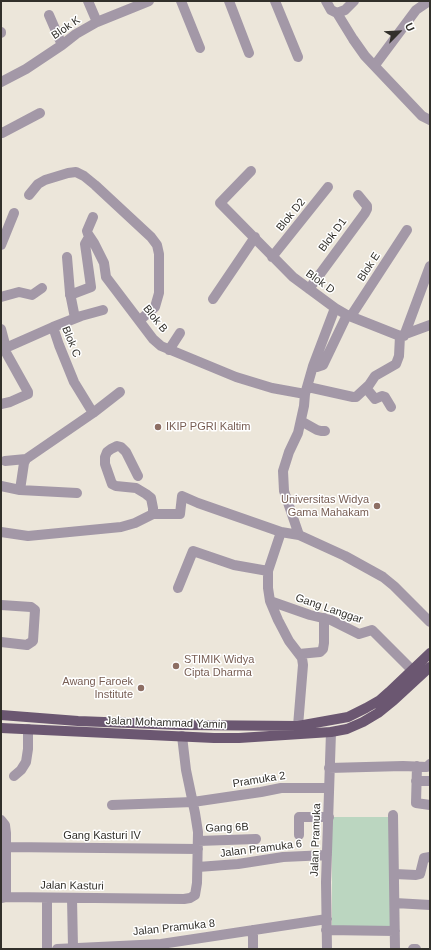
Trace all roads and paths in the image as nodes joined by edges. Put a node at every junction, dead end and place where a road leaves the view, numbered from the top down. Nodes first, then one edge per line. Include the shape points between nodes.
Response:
1 (88, 1) edge
2 (149, 1) edge
3 (181, 1) edge
4 (229, 1) edge
5 (275, 1) edge
6 (326, 1) edge
7 (354, 1) edge
8 (429, 1) edge
9 (135, 4) edge
10 (337, 13) junction
11 (49, 15) dead end
12 (97, 22) junction
13 (62, 45) junction
14 (200, 48) dead end
15 (249, 53) dead end
16 (298, 57) dead end
17 (375, 65) junction
18 (1, 82) edge
19 (40, 113) dead end
20 (430, 120) edge
21 (1, 133) edge
22 (251, 171) dead end
23 (328, 187) dead end
24 (29, 195) dead end
25 (358, 196) dead end
26 (14, 213) dead end
27 (94, 218) dead end
28 (407, 230) dead end
29 (89, 237) junction
30 (255, 237) junction
31 (1, 245) edge
32 (67, 257) dead end
33 (272, 257) junction
34 (430, 266) edge
35 (42, 288) dead end
36 (309, 289) junction
37 (70, 295) junction
38 (1, 297) edge
39 (213, 299) dead end
40 (335, 308) junction
41 (103, 310) dead end
42 (349, 315) junction
43 (75, 318) junction
44 (140, 320) junction
45 (430, 326) edge
46 (53, 327) junction
47 (1, 329) edge
48 (180, 333) dead end
49 (402, 336) junction
50 (3, 349) edge
51 (169, 350) junction
52 (313, 366) junction
53 (366, 388) junction
54 (306, 390) junction
55 (120, 392) dead end
56 (1, 404) edge
57 (391, 407) dead end
58 (94, 413) junction
59 (301, 421) junction
60 (325, 431) dead end
61 (26, 459) junction
62 (5, 461) dead end
63 (138, 476) dead end
64 (1, 486) edge
65 (20, 490) junction
66 (77, 493) dead end
67 (153, 514) junction
68 (1, 532) edge
69 (281, 532) junction
70 (299, 535) junction
71 (268, 571) junction
72 (178, 588) dead end
73 (270, 601) junction
74 (1, 605) edge
75 (324, 618) junction
76 (430, 622) edge
77 (1, 642) edge
78 (430, 653) edge
79 (299, 654) junction
80 (430, 667) edge
81 (412, 670) junction
82 (1, 715) edge
83 (106, 722) junction
84 (298, 726) junction
85 (1, 728) edge
86 (28, 729) junction
87 (331, 732) junction
88 (105, 733) junction
89 (182, 736) junction
90 (430, 764) edge
91 (417, 766) junction
92 (329, 768) junction
93 (14, 776) dead end
94 (416, 781) junction
95 (430, 781) edge
96 (329, 788) junction
97 (193, 802) junction
98 (112, 805) dead end
99 (430, 805) edge
100 (393, 815) dead end
101 (328, 817) junction
102 (1, 820) edge
103 (299, 835) dead end
104 (256, 839) dead end
105 (198, 845) junction
106 (6, 848) junction
107 (327, 855) junction
108 (430, 857) edge
109 (198, 867) junction
110 (3, 868) edge
111 (395, 874) junction
112 (3, 898) edge
113 (46, 898) junction
114 (72, 898) junction
115 (395, 903) junction
116 (430, 905) edge
117 (327, 919) junction
118 (253, 930) junction
119 (326, 930) junction
120 (395, 931) junction
121 (73, 948) junction
122 (47, 949) edge
123 (57, 949) edge
124 (253, 949) edge
125 (327, 949) edge
126 (395, 949) edge

1 - 12 street
2 - 9 street, Blok K
3 - 14 street
4 - 15 street
5 - 16 street
6 - 10 street via 331,10
7 - 10 street via 345,10
8 - 17 street via 416,10
9 - 12 street, Blok K
10 - 17 street via 365,56
11 - 13 street
12 - 13 street, Blok K
13 - 18 street, Blok K
17 - 20 street via 422,116
19 - 21 street
22 - 30 street, Blok D via 220,203
23 - 33 street, Blok D2
24 - 44 street via 45,180 76,172 84,176 151,237 157,245 159,254 160,293 155,307
25 - 36 street, Blok D1 via 367,206 365,213
26 - 31 street
27 - 29 street via 87,231
28 - 42 street, Blok E
29 - 37 street via 85,244 91,287
29 - 44 street, Blok B via 104,263 108,280
30 - 33 street, Blok D
30 - 39 street
32 - 37 street
33 - 36 street, Blok D
34 - 49 street
35 - 38 street via 32,295 19,292
36 - 40 street, Blok D
37 - 43 street
40 - 42 street, Blok D
40 - 52 street
41 - 43 street
42 - 49 street, Blok D
42 - 52 street, Blok E via 323,365
43 - 46 street
44 - 51 street, Blok B via 153,338
45 - 49 street
46 - 50 street, Blok C
46 - 58 street, Blok C via 74,382
47 - 50 street
48 - 51 street
49 - 53 street via 396,364 375,376
50 - 56 street via 28,394
51 - 54 street, Blok B via 236,377 272,388
52 - 54 street
53 - 54 street, Blok B via 353,397
53 - 57 street via 375,399 385,397
54 - 59 street
55 - 58 street
58 - 61 street
59 - 60 street via 321,432
59 - 70 street via 283,471 284,491
61 - 62 street
61 - 65 street
63 - 67 street via 121,447 111,448 107,452 105,464 112,484 136,488 146,494 151,498
64 - 65 street
65 - 66 street
67 - 68 street via 121,527 28,536
67 - 69 street via 180,514 182,496
69 - 70 street
69 - 71 street
70 - 76 street via 375,571
71 - 72 street via 234,565 193,551
71 - 73 street
73 - 75 street, Gang Langgar
73 - 79 street via 289,641
74 - 77 street via 31,607 35,610 33,641 27,645
75 - 79 street, Gang Langgar via 323,649 320,652
75 - 81 street, Gang Langgar via 359,634 374,631
78 - 81 main road, Jalan Mohammad Yamin
79 - 84 street via 303,665
80 - 87 main road, Jalan Mohammad Yamin via 394,700 363,722
81 - 84 main road, Jalan Mohammad Yamin via 380,700 348,717
82 - 83 main road, Jalan Mohammad Yamin
83 - 84 main road, Jalan Mohammad Yamin
83 - 88 main road
85 - 86 main road, Jalan Mohammad Yamin
86 - 88 main road, Jalan Mohammad Yamin
86 - 93 street via 26,762
87 - 89 main road, Jalan Mohammad Yamin via 239,738
87 - 92 street, Jalan Pramuka
88 - 89 main road, Jalan Mohammad Yamin
89 - 97 street, Jalan Kasturi
90 - 91 street via 427,767
91 - 92 street
91 - 94 street
92 - 96 street, Jalan Pramuka
94 - 95 street
94 - 99 street via 416,803
96 - 97 street, Pramuka 2 via 281,788
96 - 101 street, Jalan Pramuka
97 - 98 street, Pramuka 2
97 - 105 street, Jalan Kasturi
100 - 111 street
101 - 103 street via 299,817
101 - 107 street, Jalan Pramuka
102 - 106 street via 5,825
104 - 105 street, Gang 6B
105 - 106 street, Gang Kasturi IV
105 - 109 street, Jalan Kasturi
106 - 110 street
107 - 109 street, Jalan Pramuka 6 via 283,857
107 - 117 street, Jalan Pramuka
108 - 111 street via 424,858 420,874
109 - 114 street, Jalan Kasturi via 197,890 190,898
110 - 112 street
111 - 115 street
112 - 113 street, Jalan Kasturi
113 - 114 street, Jalan Kasturi
113 - 122 street
114 - 121 street
115 - 116 street
115 - 120 street
117 - 118 street, Jalan Pramuka 8
117 - 119 street, Jalan Pramuka
118 - 121 street, Jalan Pramuka 8 via 162,944
118 - 124 street
119 - 120 street
119 - 125 street, Jalan Pramuka
120 - 126 street
121 - 123 street, Jalan Pramuka 8

